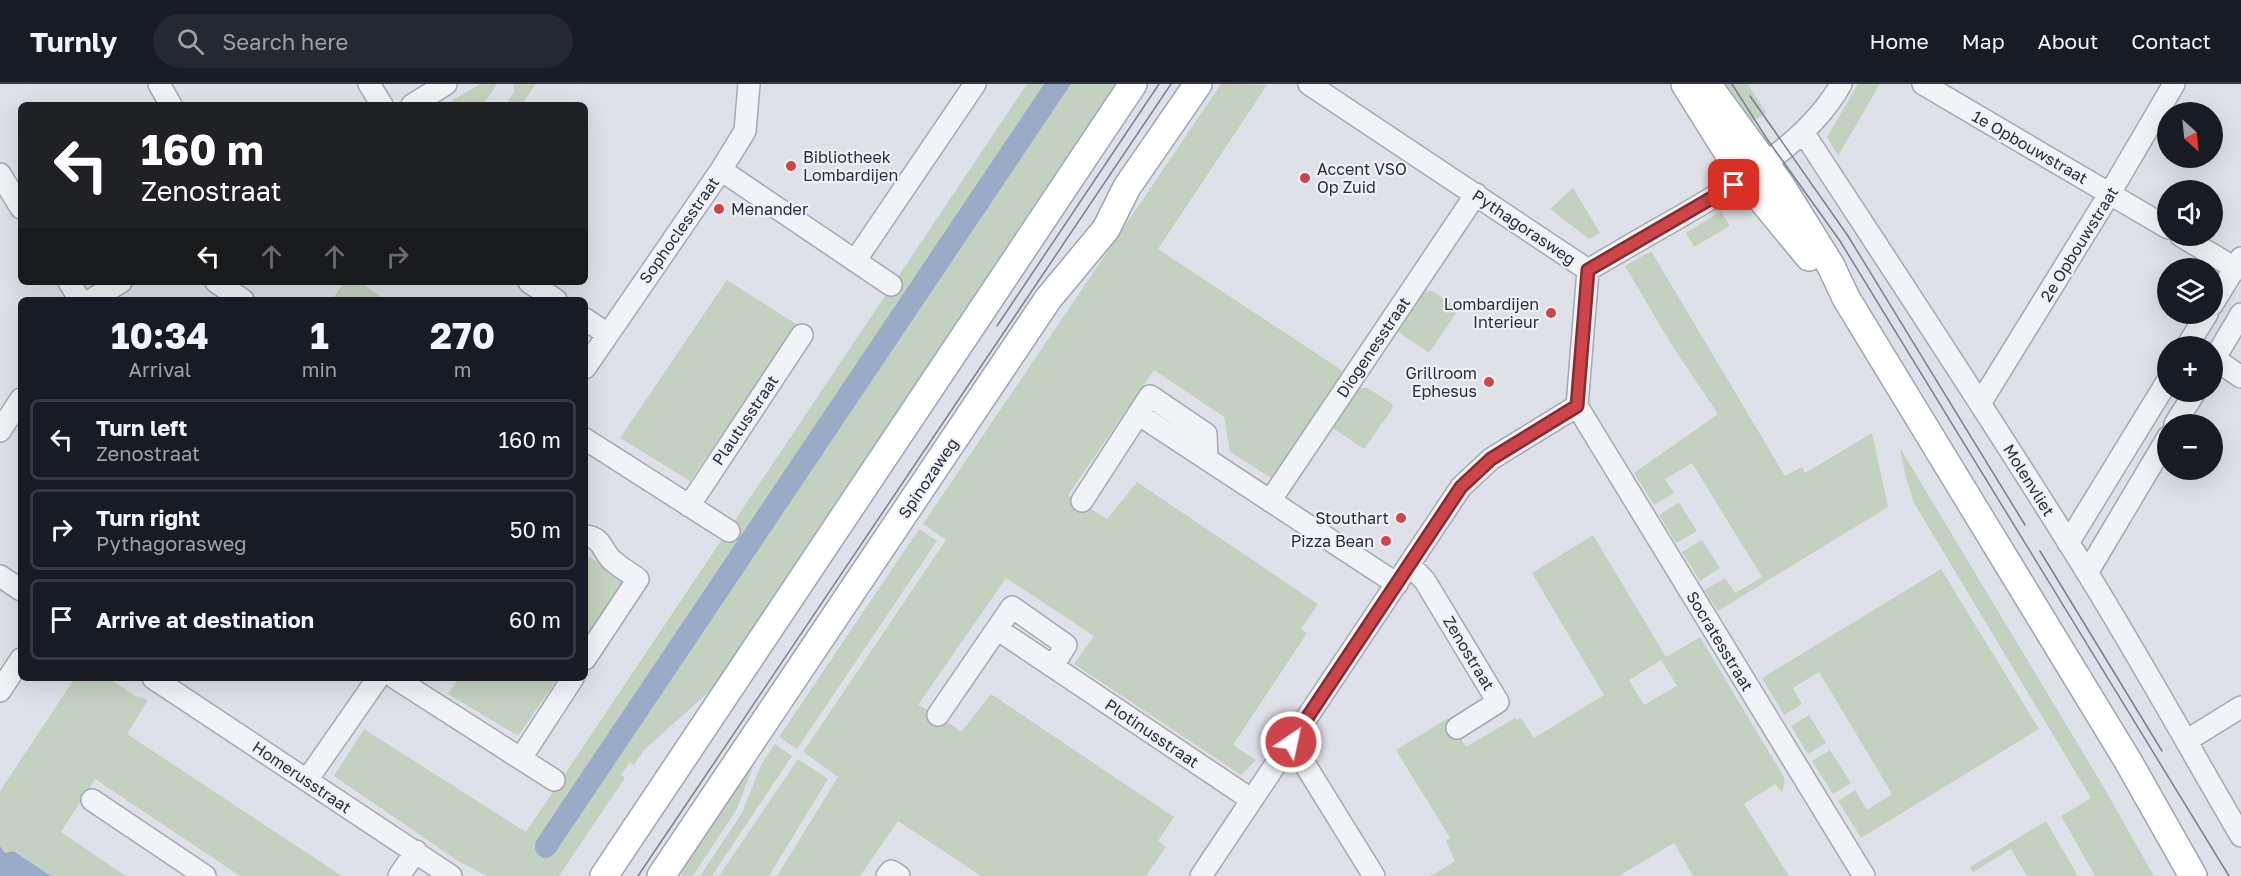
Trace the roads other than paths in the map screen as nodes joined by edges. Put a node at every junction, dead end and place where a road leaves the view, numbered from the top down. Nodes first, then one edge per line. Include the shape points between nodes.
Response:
1 (159, 84) edge
2 (369, 84) edge
3 (446, 84) edge
4 (749, 84) edge
5 (975, 84) edge
6 (1133, 84) edge
7 (1198, 84) edge
8 (1309, 84) edge
9 (1685, 84) edge
10 (1707, 84) edge
11 (1840, 84) edge
12 (1923, 84) edge
13 (2174, 84) edge
14 (169, 102) edge
15 (380, 102) edge
16 (417, 102) edge
17 (1803, 132) junction
18 (721, 170) junction
19 (1754, 171) junction
20 (0, 174) edge
21 (1476, 194) junction
22 (2110, 194) junction
23 (18, 203) edge
24 (2157, 222) edge
25 (2201, 246) edge
26 (855, 261) junction
27 (2239, 265) edge
28 (1588, 270) junction
29 (115, 285) edge
30 (220, 285) edge
31 (534, 285) edge
32 (891, 285) dead end
33 (2223, 289) edge
34 (96, 297) edge
35 (238, 297) edge
36 (552, 297) edge
37 (2241, 314) edge
38 (588, 321) edge
39 (607, 334) junction
40 (802, 335) dead end
41 (2219, 336) edge
42 (588, 363) edge
43 (2223, 365) edge
44 (2241, 377) edge
45 (2157, 398) edge
46 (1981, 402) junction
47 (18, 404) edge
48 (1577, 406) junction
49 (0, 431) edge
50 (588, 441) edge
51 (2157, 456) edge
52 (1082, 501) dead end
53 (1270, 501) junction
54 (689, 506) junction
55 (729, 531) dead end
56 (588, 536) edge
57 (2068, 543) junction
58 (1410, 565) junction
59 (2088, 573) junction
60 (0, 576) edge
61 (1397, 584) junction
62 (18, 588) edge
63 (588, 654) edge
64 (18, 664) edge
65 (158, 681) edge
66 (376, 681) edge
67 (400, 681) edge
68 (571, 681) edge
69 (0, 691) edge
70 (2241, 707) edge
71 (938, 715) dead end
72 (1457, 728) dead end
73 (2186, 741) junction
74 (1291, 742) junction
75 (521, 758) junction
76 (308, 780) junction
77 (554, 780) dead end
78 (92, 800) dead end
79 (1252, 800) junction
80 (2241, 836) edge
81 (416, 851) junction
82 (205, 876) edge
83 (399, 876) edge
84 (451, 876) edge
85 (604, 876) edge
86 (661, 876) edge
87 (887, 876) edge
88 (899, 876) edge
89 (1201, 876) edge
90 (1374, 876) edge
91 (1864, 876) edge
92 (2193, 876) edge

1 - 14 street
2 - 15 street
3 - 16 street
4 - 18 street, Sophoclesstraat via 745,131
5 - 26 street
6 - 85 main road
7 - 86 main road, Spinozaweg via 1127,187 1106,229 1048,299
8 - 21 street, Pythagorasweg
9 - 19 main road
10 - 19 main road
11 - 17 street, Pythagorasweg
12 - 22 street, 1e Opbouwstraat
13 - 22 street, 2e Opbouwstraat
17 - 19 street, Pythagorasweg
17 - 46 street, Molenvliet
18 - 26 street
18 - 39 street, Sophoclesstraat
19 - 28 street, Pythagorasweg
19 - 92 main road via 1782,187 2122,751
20 - 23 street
21 - 28 street, Pythagorasweg
21 - 53 street, Diogenesstraat
22 - 24 street, 1e Opbouwstraat
22 - 46 street, 2e Opbouwstraat
25 - 27 street
26 - 32 street
27 - 33 street
28 - 48 street
29 - 34 street
30 - 35 street
31 - 36 street
37 - 41 street
38 - 39 street
39 - 42 street, Sophoclesstraat
40 - 54 street, Plautusstraat
43 - 44 street
45 - 57 street
46 - 57 street, Molenvliet
47 - 49 street
48 - 58 street via 1491,459 1461,487
48 - 91 street, Socratesstraat
50 - 54 street
51 - 59 street
52 - 53 street via 1138,414
53 - 61 street
54 - 55 street
56 - 63 street via 602,542 611,560 638,579
57 - 59 street, Molenvliet
58 - 61 street
58 - 72 street, Zenostraat via 1425,581 1498,702
59 - 73 street, Molenvliet
60 - 62 street
61 - 74 street
64 - 69 street
65 - 76 street, Homerusstraat
66 - 76 street
67 - 75 street
68 - 75 street
70 - 73 street
71 - 79 street, Plotinusstraat via 997,628
73 - 80 street, Molenvliet
74 - 79 street
74 - 90 street
75 - 77 street
76 - 81 street, Homerusstraat
78 - 82 street
79 - 89 street
81 - 83 street
81 - 84 street, Homerusstraat
87 - 88 street via 891,871

